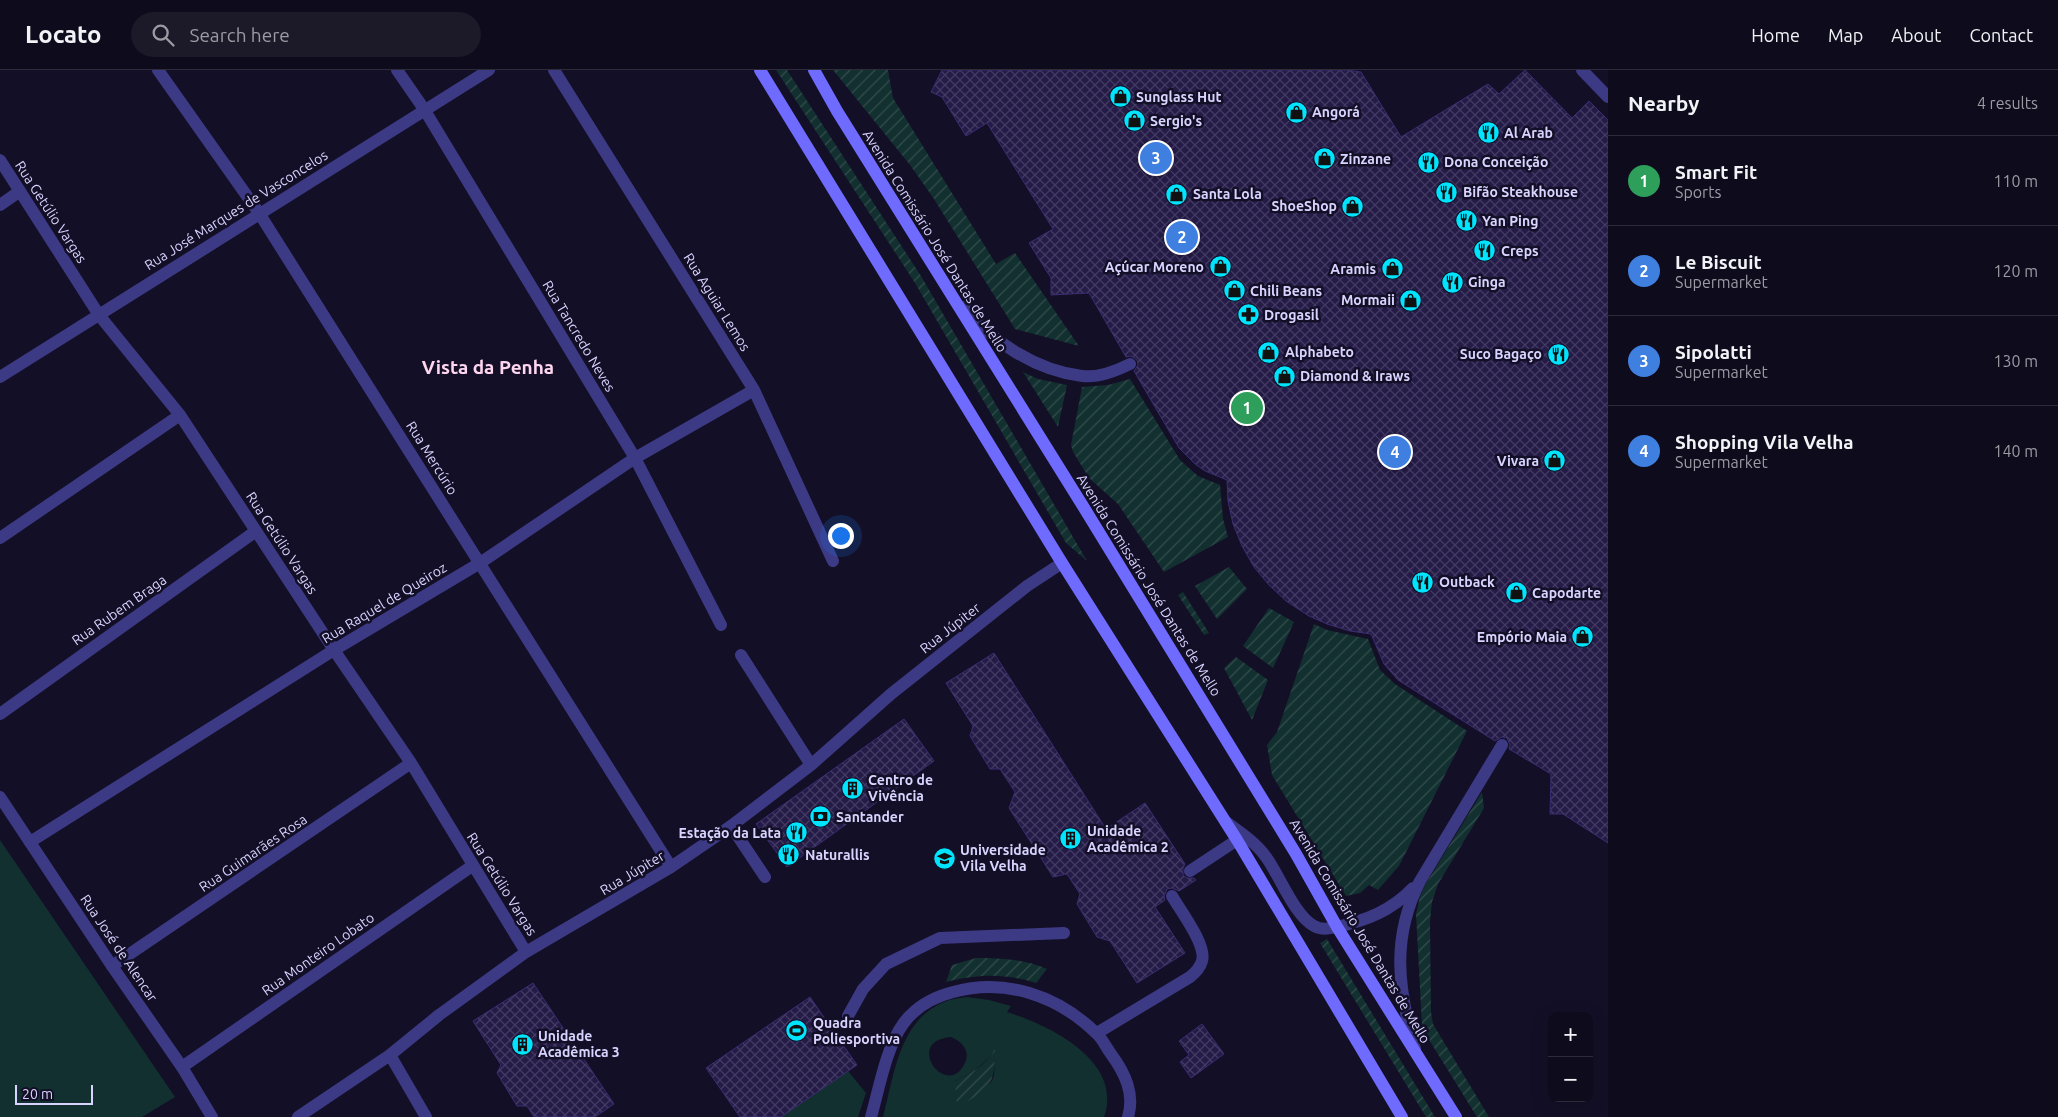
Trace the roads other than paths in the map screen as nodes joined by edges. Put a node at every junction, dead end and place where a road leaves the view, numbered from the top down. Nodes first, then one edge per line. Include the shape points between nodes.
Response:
1 (158, 70) edge
2 (397, 70) edge
3 (489, 70) edge
4 (554, 70) edge
5 (760, 70) edge
6 (814, 70) edge
7 (1582, 70) edge
8 (1608, 97) edge
9 (424, 109) junction
10 (0, 160) edge
11 (20, 191) junction
12 (0, 205) edge
13 (259, 213) junction
14 (938, 276) junction
15 (99, 315) junction
16 (1130, 364) dead end
17 (0, 377) edge
18 (754, 390) junction
19 (180, 415) junction
20 (636, 458) junction
21 (256, 531) junction
22 (0, 538) edge
23 (833, 561) dead end
24 (480, 563) junction
25 (1062, 563) junction
26 (721, 625) dead end
27 (334, 650) junction
28 (741, 655) dead end
29 (0, 714) edge
30 (1502, 745) dead end
31 (411, 763) junction
32 (811, 765) junction
33 (0, 797) edge
34 (1226, 822) junction
35 (732, 826) junction
36 (1237, 840) junction
37 (30, 842) junction
38 (472, 866) junction
39 (672, 867) junction
40 (1190, 871) dead end
41 (766, 877) dead end
42 (1420, 881) junction
43 (1172, 896) dead end
44 (1336, 926) junction
45 (1064, 933) dead end
46 (526, 952) junction
47 (112, 966) junction
48 (848, 1016) dead end
49 (1097, 1034) junction
50 (1417, 1054) junction
51 (390, 1055) junction
52 (182, 1066) junction
53 (212, 1117) edge
54 (298, 1117) edge
55 (426, 1117) edge
56 (871, 1117) edge
57 (1128, 1117) edge
58 (1402, 1117) edge
59 (1456, 1117) edge

1 - 13 street, Rua Mercúrio
2 - 9 street, Rua Tancredo Neves
3 - 9 street, Rua José Marques de Vasconcelos
4 - 18 street, Rua Aguiar Lemos
5 - 25 main road
6 - 14 main road, Avenida Comissário José Dantas de Mello
7 - 8 street
9 - 13 street, Rua José Marques de Vasconcelos
9 - 20 street, Rua Tancredo Neves
10 - 11 street, Rua Getúlio Vargas
11 - 12 street
11 - 15 street, Rua Getúlio Vargas
13 - 15 street, Rua José Marques de Vasconcelos
13 - 24 street, Rua Mercúrio
14 - 16 street via 991,335 1031,361 1083,376 1109,372
14 - 44 main road, Avenida Comissário José Dantas de Mello via 1086,511 1296,854
15 - 17 street, Rua José Marques de Vasconcelos
15 - 19 street, Rua Getúlio Vargas
18 - 20 street, Rua Raquel de Queiroz
18 - 23 street, Rua Aguiar Lemos
19 - 21 street, Rua Getúlio Vargas
19 - 22 street
20 - 24 street, Rua Raquel de Queiroz
20 - 26 street, Rua Tancredo Neves
21 - 27 street, Rua Getúlio Vargas
21 - 29 street, Rua Rubem Braga
24 - 27 street, Rua Raquel de Queiroz
24 - 39 street, Rua Mercúrio
25 - 32 street, Rua Júpiter via 1027,586 891,694
25 - 34 main road
27 - 31 street, Rua Getúlio Vargas
27 - 37 street, Rua Raquel de Queiroz
28 - 32 street
30 - 42 street
31 - 38 street, Rua Getúlio Vargas
31 - 47 street, Rua Guimarães Rosa
32 - 35 street, Rua Júpiter
33 - 37 street, Rua José de Alencar
34 - 36 main road
34 - 44 street via 1245,835 1265,856 1303,917 1315,926 1327,929
35 - 39 street, Rua Júpiter
35 - 41 street
36 - 40 street
36 - 58 main road
37 - 47 street, Rua José de Alencar
38 - 46 street, Rua Getúlio Vargas
38 - 52 street, Rua Monteiro Lobato
39 - 46 street, Rua Júpiter
42 - 44 street via 1380,914
42 - 50 street via 1404,919 1401,951 1403,997
43 - 49 street via 1198,940 1202,951 1200,965 1190,977
44 - 50 main road, Avenida Comissário José Dantas de Mello
45 - 48 street via 940,938 886,964 863,989
46 - 51 street, Rua Júpiter
47 - 52 street, Rua José de Alencar
49 - 56 street via 1057,1003 1035,994 1000,986 970,987 939,996 918,1008 903,1024 890,1051
49 - 57 street via 1117,1061 1129,1085 1131,1106
50 - 59 main road, Avenida Comissário José Dantas de Mello
51 - 54 street, Rua Júpiter
51 - 55 street
52 - 53 street, Rua José de Alencar

